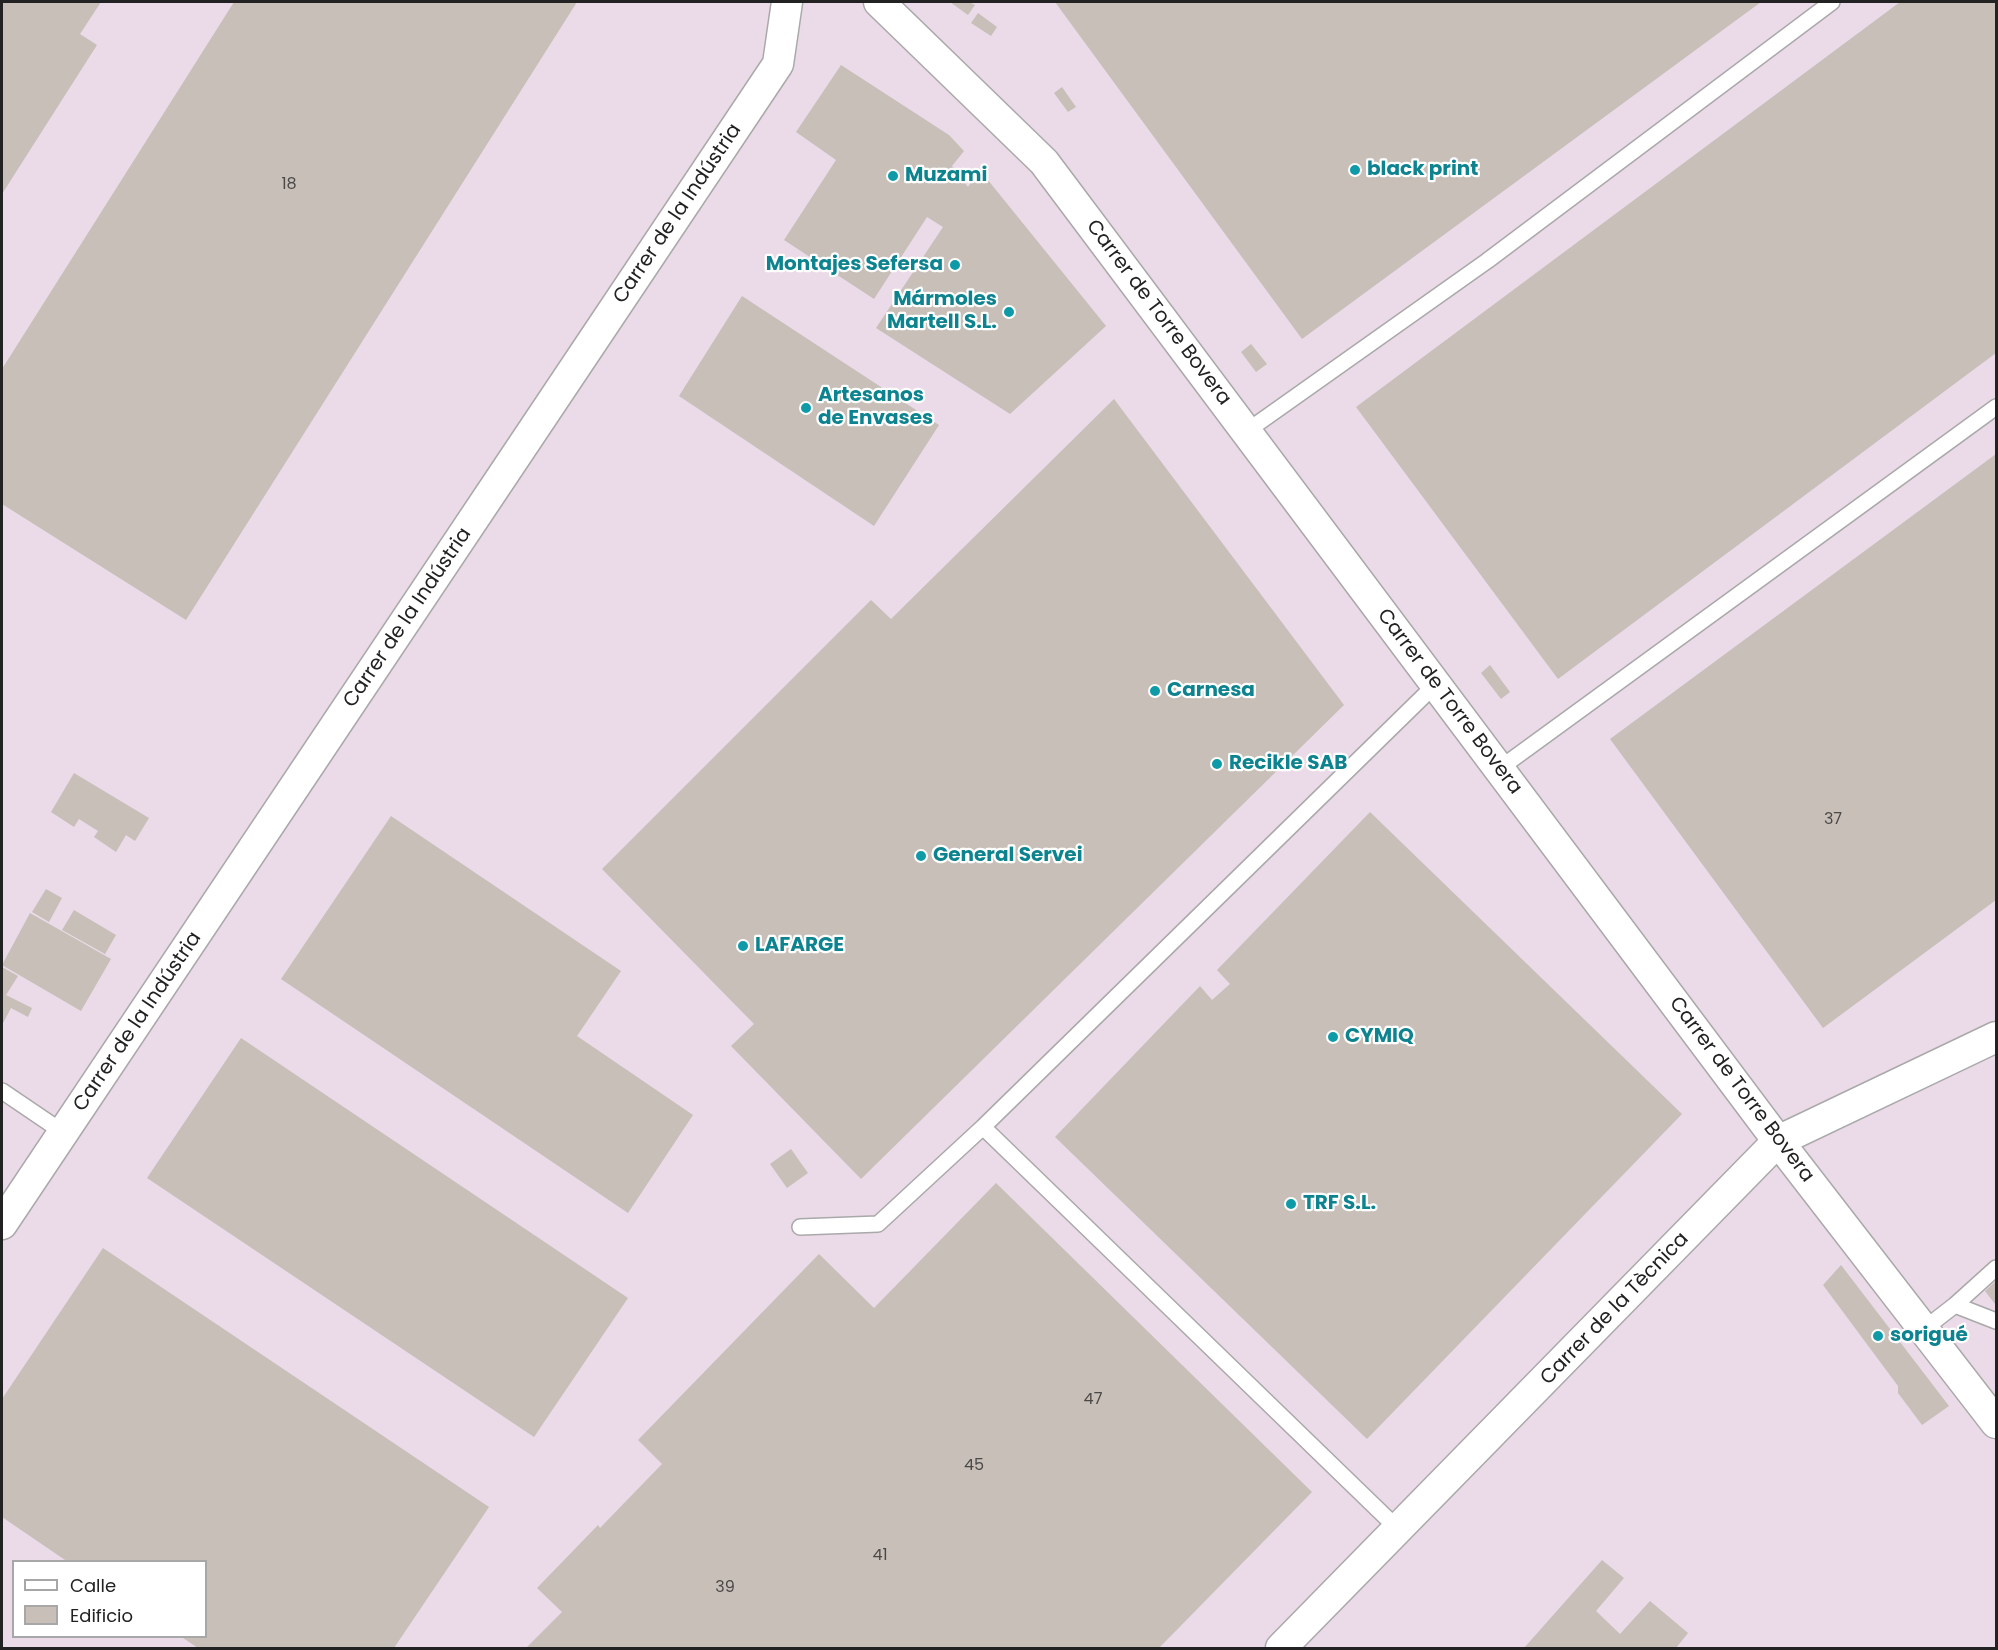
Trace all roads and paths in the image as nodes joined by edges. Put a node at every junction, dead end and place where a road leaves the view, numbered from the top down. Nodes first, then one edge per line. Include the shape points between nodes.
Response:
1 (787, 2) edge
2 (879, 2) edge
3 (1832, 2) edge
4 (1996, 407) edge
5 (1247, 431) junction
6 (1436, 684) junction
7 (1499, 769) junction
8 (1996, 1037) edge
9 (2, 1091) edge
10 (983, 1127) junction
11 (64, 1133) junction
12 (1778, 1141) junction
13 (2, 1224) edge
14 (800, 1227) dead end
15 (1996, 1268) edge
16 (1955, 1305) junction
17 (1996, 1321) edge
18 (1924, 1329) junction
19 (1996, 1423) edge
20 (1398, 1529) junction
21 (1281, 1648) edge

1 - 11 street, Carrer de la Indústria via 778,64
2 - 5 street, Carrer de Torre Bovera via 1044,162
3 - 5 lane via 1487,261
4 - 7 lane
5 - 6 street, Carrer de Torre Bovera
6 - 7 street, Carrer de Torre Bovera
6 - 10 lane
7 - 12 street, Carrer de Torre Bovera
8 - 12 street, Carrer de la Tècnica
9 - 11 lane
10 - 14 lane via 878,1224
10 - 20 lane
11 - 13 street, Carrer de la Indústria
12 - 18 street, Carrer de Torre Bovera
12 - 20 street, Carrer de la Tècnica
15 - 16 lane
16 - 17 lane
16 - 18 lane
18 - 19 street, Carrer de Torre Bovera
20 - 21 street, Carrer de la Tècnica

